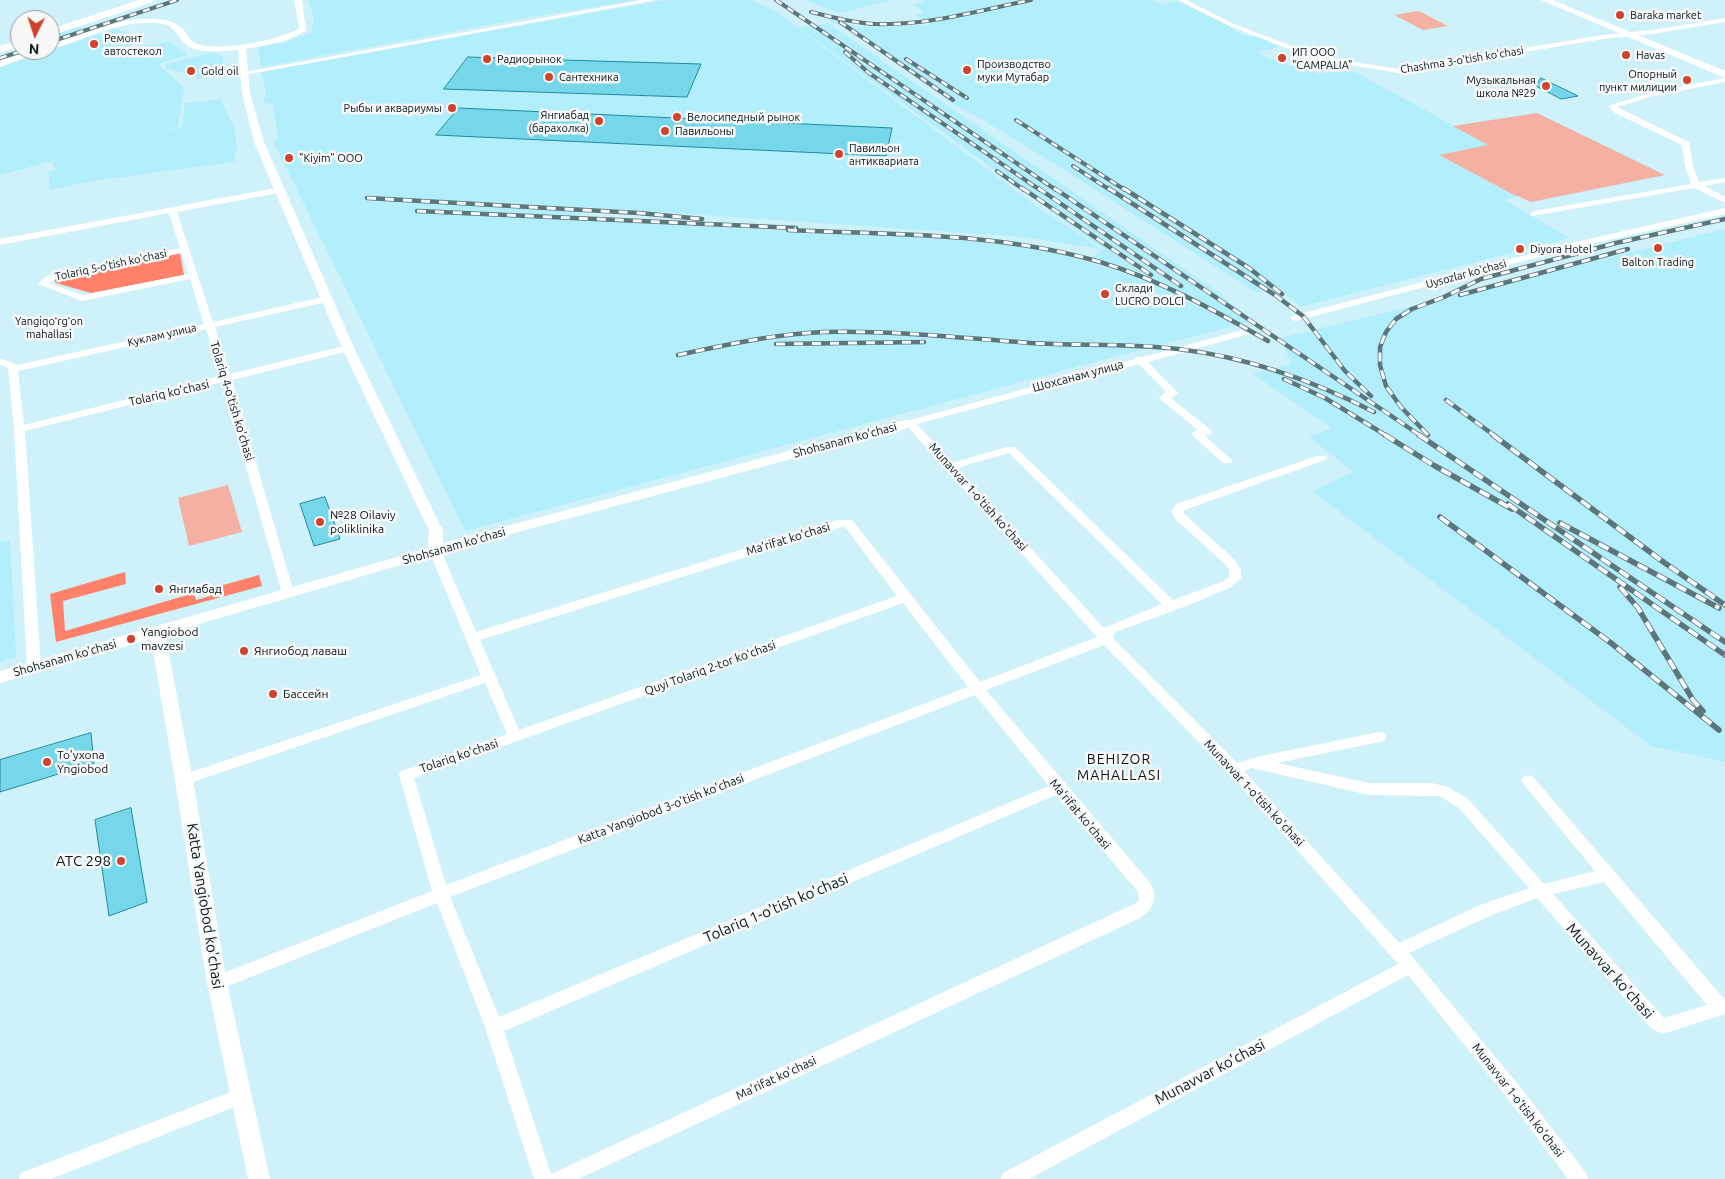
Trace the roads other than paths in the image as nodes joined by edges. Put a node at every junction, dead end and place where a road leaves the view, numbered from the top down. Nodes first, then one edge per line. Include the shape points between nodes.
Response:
1 (130, 0) edge
2 (149, 0) edge
3 (298, 0) edge
4 (653, 0) edge
5 (1180, 0) edge
6 (1545, 0) edge
7 (1556, 0) edge
8 (1725, 20) edge
9 (60, 24) edge
10 (60, 30) edge
11 (1630, 33) junction
12 (60, 44) edge
13 (243, 51) junction
14 (12, 60) edge
15 (0, 64) edge
16 (1725, 71) edge
17 (244, 73) junction
18 (1725, 75) edge
19 (1725, 80) edge
20 (1725, 180) edge
21 (1696, 185) junction
22 (281, 190) junction
23 (1725, 200) edge
24 (172, 210) junction
25 (1725, 211) edge
26 (1534, 214) dead end
27 (0, 242) edge
28 (185, 250) junction
29 (192, 276) junction
30 (327, 299) junction
31 (1295, 318) dead end
32 (210, 325) junction
33 (1246, 332) dead end
34 (348, 348) junction
35 (1140, 359) junction
36 (0, 360) edge
37 (13, 369) junction
38 (227, 380) junction
39 (910, 423) junction
40 (19, 429) junction
41 (1321, 458) dead end
42 (1227, 461) dead end
43 (950, 467) junction
44 (435, 551) junction
45 (288, 593) junction
46 (904, 598) junction
47 (1172, 607) junction
48 (157, 631) junction
49 (473, 638) junction
50 (1106, 639) junction
51 (34, 667) junction
52 (0, 677) edge
53 (489, 677) junction
54 (977, 687) junction
55 (515, 737) junction
56 (1378, 737) dead end
57 (1252, 763) junction
58 (1234, 769) junction
59 (184, 780) junction
60 (1528, 781) dead end
61 (1058, 788) junction
62 (1606, 875) junction
63 (1539, 891) junction
64 (441, 894) junction
65 (1397, 951) junction
66 (1410, 966) junction
67 (217, 983) junction
68 (1723, 1007) edge
69 (494, 1027) junction
70 (241, 1096) junction
71 (28, 1179) edge
72 (259, 1179) edge
73 (543, 1179) edge
74 (558, 1179) edge
75 (1010, 1179) edge
76 (1579, 1179) edge

1 - 9 highway
2 - 10 highway
3 - 13 street via 304,26 301,32
4 - 17 street
5 - 11 street, Chashma 3-o'tish ko'chasi via 1308,56 1399,71
6 - 11 main road
7 - 11 main road
8 - 11 street, Chashma 3-o'tish ko'chasi
11 - 16 main road
11 - 18 main road
12 - 13 street via 116,26 150,21 175,25 193,46
13 - 17 street, Tolariq ko'chasi
14 - 15 street
17 - 22 street, Tolariq ko'chasi via 259,142
19 - 21 street via 1653,94 1612,106 1686,144
20 - 21 street
21 - 23 street
21 - 26 street
22 - 24 street
22 - 30 street, Tolariq ko'chasi
24 - 27 street
24 - 28 street, Tolariq 4-o'tish ko'chasi
25 - 31 street, Uysozlar ko'chasi via 1576,245
28 - 29 street, Tolariq 4-o'tish ko'chasi
28 - 29 street, Tolariq 5-o'tish ko'chasi via 48,278 43,284 82,298
29 - 32 street, Tolariq 4-o'tish ko'chasi
30 - 32 street, Куклам улица
30 - 34 street, Tolariq ko'chasi
32 - 37 street, Куклам улица
32 - 38 street, Tolariq 4-o'tish ko'chasi
33 - 35 street, Шохсанам улица
34 - 38 street, Tolariq ko'chasi
34 - 44 street, Tolariq ko'chasi via 436,531
35 - 39 street, Шохсанам улица
35 - 42 street via 1173,393 1164,397 1207,432 1197,434
36 - 37 street
37 - 40 street
38 - 40 street, Tolariq ko'chasi
38 - 45 street, Tolariq 4-o'tish ko'chasi
39 - 43 street, Munavvar 1-o'tish ko'chasi
39 - 44 street, Shohsanam ko'chasi
40 - 51 street
41 - 47 street via 1180,507 1177,511 1179,516 1230,562 1235,578 1228,584
43 - 47 street via 1011,449
43 - 50 street, Munavvar 1-o'tish ko'chasi
44 - 45 street, Shohsanam ko'chasi
44 - 49 street, Tolariq ko'chasi
45 - 48 street, Shohsanam ko'chasi
46 - 49 street, Ma'rifat ko'chasi via 848,523 844,522
46 - 54 street, Ma'rifat ko'chasi
46 - 55 street, Quyi Tolariq 2-tor koʻchasi
47 - 50 street via 1110,629
48 - 51 street, Shohsanam ko'chasi
48 - 59 street, Katta Yangiobod ko'chasi
49 - 53 street, Tolariq ko'chasi
50 - 54 street, Katta Yangiobod 3-o'tish ko'chasi
50 - 58 street, Munavvar 1-o'tish ko'chasi
51 - 52 street, Shohsanam ko'chasi
53 - 55 street, Tolariq ko'chasi
53 - 59 street
54 - 61 street, Ma'rifat ko'chasi
54 - 64 street, Katta Yangiobod 3-o'tish ko'chasi
55 - 64 street, Tolariq ko'chasi via 406,775
56 - 57 street
57 - 58 street
57 - 63 street, Munavvar ko'chasi via 1369,789 1443,791 1463,803
58 - 65 street, Munavvar 1-o'tish ko'chasi
59 - 67 street, Katta Yangiobod ko'chasi
60 - 62 street, Munavvar ko'chasi
61 - 69 street, Tolariq 1-o'tish ko'chasi
61 - 74 street, Ma'rifat ko'chasi via 1145,889 1148,901 1145,907
62 - 63 street
62 - 68 street, Munavvar ko'chasi
63 - 65 street via 1486,910
63 - 68 street, Munavvar ko'chasi via 1660,1026
64 - 67 street, Katta Yangiobod 3-o'tish ko'chasi
64 - 69 street, Tolariq ko'chasi
65 - 66 street, Munavvar 1-o'tish ko'chasi
66 - 75 street, Munavvar ko'chasi
66 - 76 street, Munavvar 1-o'tish ko'chasi via 1515,1094
67 - 70 street, Katta Yangiobod ko'chasi
69 - 73 street, Tolariq ko'chasi
70 - 71 street
70 - 72 street, Katta Yangiobod ko'chasi

